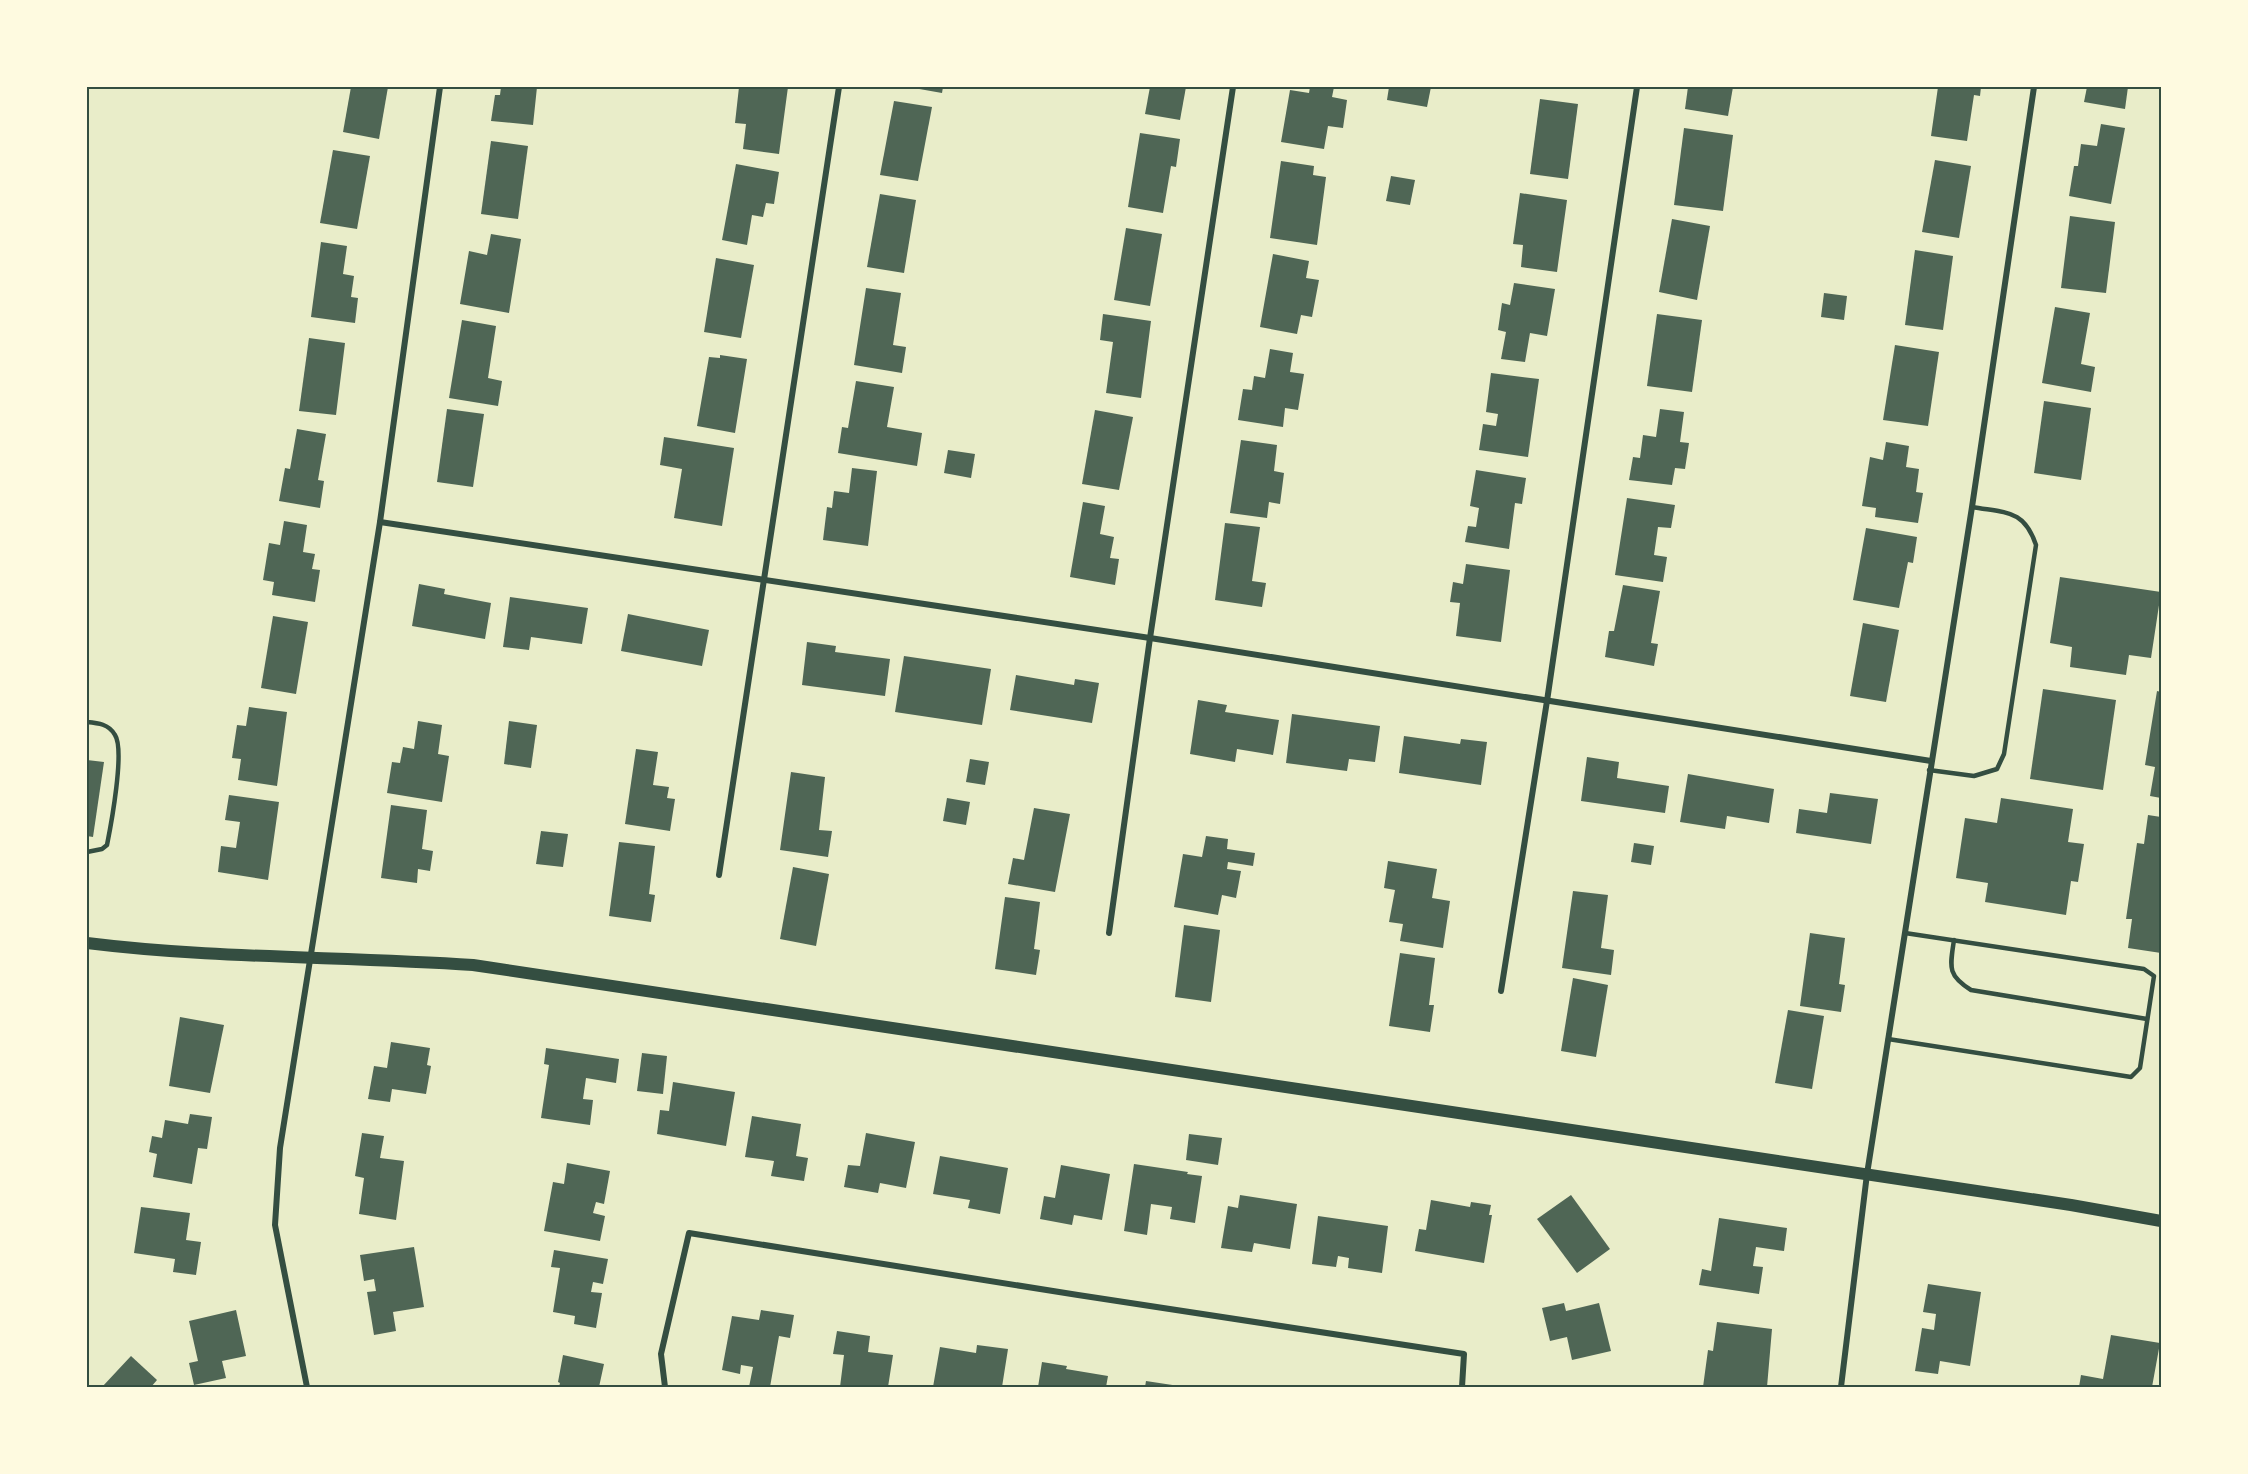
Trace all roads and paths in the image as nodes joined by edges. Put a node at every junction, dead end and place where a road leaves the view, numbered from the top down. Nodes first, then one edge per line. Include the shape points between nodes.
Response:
1 (440, 87) edge
2 (839, 87) edge
3 (1233, 87) edge
4 (1637, 87) edge
5 (2034, 87) edge
6 (1972, 507) junction
7 (380, 522) junction
8 (765, 579) junction
9 (1150, 638) junction
10 (1546, 701) junction
11 (87, 722) edge
12 (1931, 760) junction
13 (1929, 770) junction
14 (87, 852) edge
15 (719, 875) dead end
16 (1109, 933) dead end
17 (1905, 933) junction
18 (1954, 940) junction
19 (87, 943) edge
20 (309, 957) junction
21 (1501, 991) dead end
22 (2148, 1019) junction
23 (1888, 1039) junction
24 (1867, 1174) junction
25 (2161, 1221) edge
26 (308, 1387) edge
27 (665, 1387) edge
28 (1462, 1387) edge
29 (1841, 1387) edge

1 - 7 street
2 - 8 street
3 - 9 street
4 - 10 street
5 - 6 street
6 - 12 street
6 - 13 lane via 2016,514 2031,530 2037,545 2004,754 1997,769 1974,776
7 - 8 street
7 - 20 street
8 - 9 street
8 - 15 street
9 - 10 street
9 - 16 street
10 - 12 street
10 - 21 street
11 - 14 lane via 110,728 116,735 119,753 108,845
12 - 13 street
13 - 17 street
17 - 18 lane
17 - 23 street
18 - 22 lane via 1950,967 1958,981 1971,990
18 - 22 lane via 2144,969 2154,976
19 - 20 main road
20 - 24 main road via 473,965
20 - 26 street via 280,1148 275,1225
22 - 23 lane via 2140,1068 2131,1077
23 - 24 street
24 - 25 main road
24 - 29 street
27 - 28 street via 661,1354 689,1233 1464,1354

